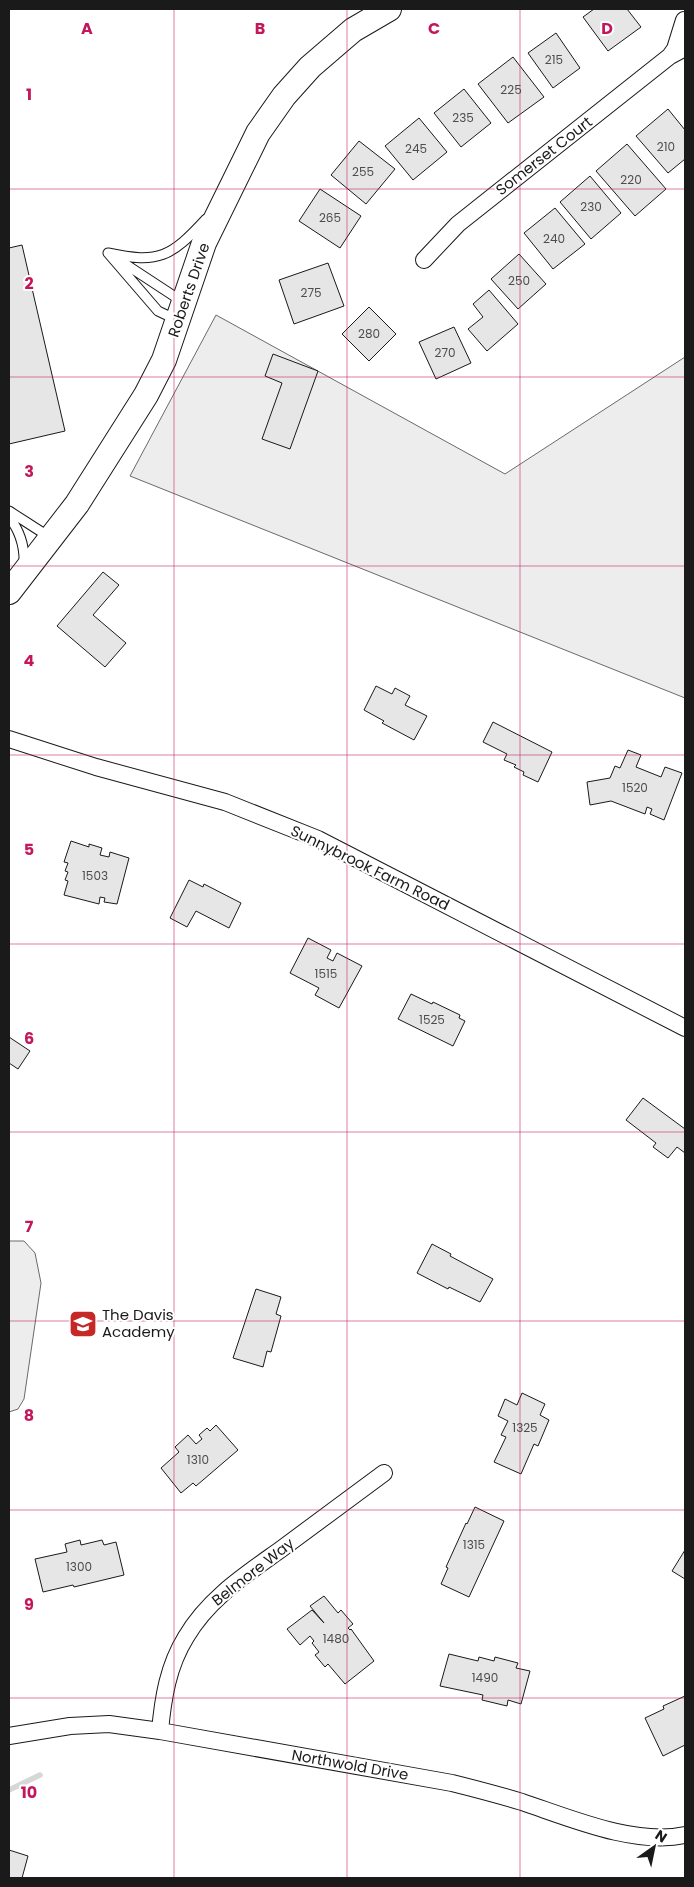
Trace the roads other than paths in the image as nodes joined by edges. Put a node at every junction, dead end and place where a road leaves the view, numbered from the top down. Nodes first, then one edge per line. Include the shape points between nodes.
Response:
1 (389, 9) edge
2 (683, 14) edge
3 (685, 48) edge
4 (670, 56) junction
5 (228, 195) junction
6 (108, 253) junction
7 (424, 260) dead end
8 (181, 312) junction
9 (9, 512) edge
10 (9, 517) edge
11 (51, 538) junction
12 (15, 584) edge
13 (9, 739) edge
14 (685, 1028) edge
15 (384, 1473) dead end
16 (160, 1731) junction
17 (9, 1736) edge
18 (685, 1835) edge

1 - 5 street, Roberts Drive via 338,41 296,82 258,133
2 - 4 street, Somerset Court via 675,49
3 - 4 street, Somerset Court
4 - 7 street, Somerset Court via 458,224
5 - 6 lane via 188,239 166,254 141,259
5 - 8 street, Roberts Drive via 204,243
6 - 8 lane
6 - 8 lane via 158,311
8 - 11 street, Roberts Drive via 164,360 146,395 77,504
9 - 11 lane
10 - 12 lane via 23,544 24,564
11 - 12 street, Roberts Drive
13 - 14 street, Sunnybrook Farm Road via 96,767 225,802 318,839
15 - 16 street, Belmore Way via 232,1585 204,1611 172,1666 163,1696
16 - 17 street, Northwold Drive via 109,1724 70,1726
16 - 18 street, Northwold Drive via 452,1783 624,1834 652,1838

